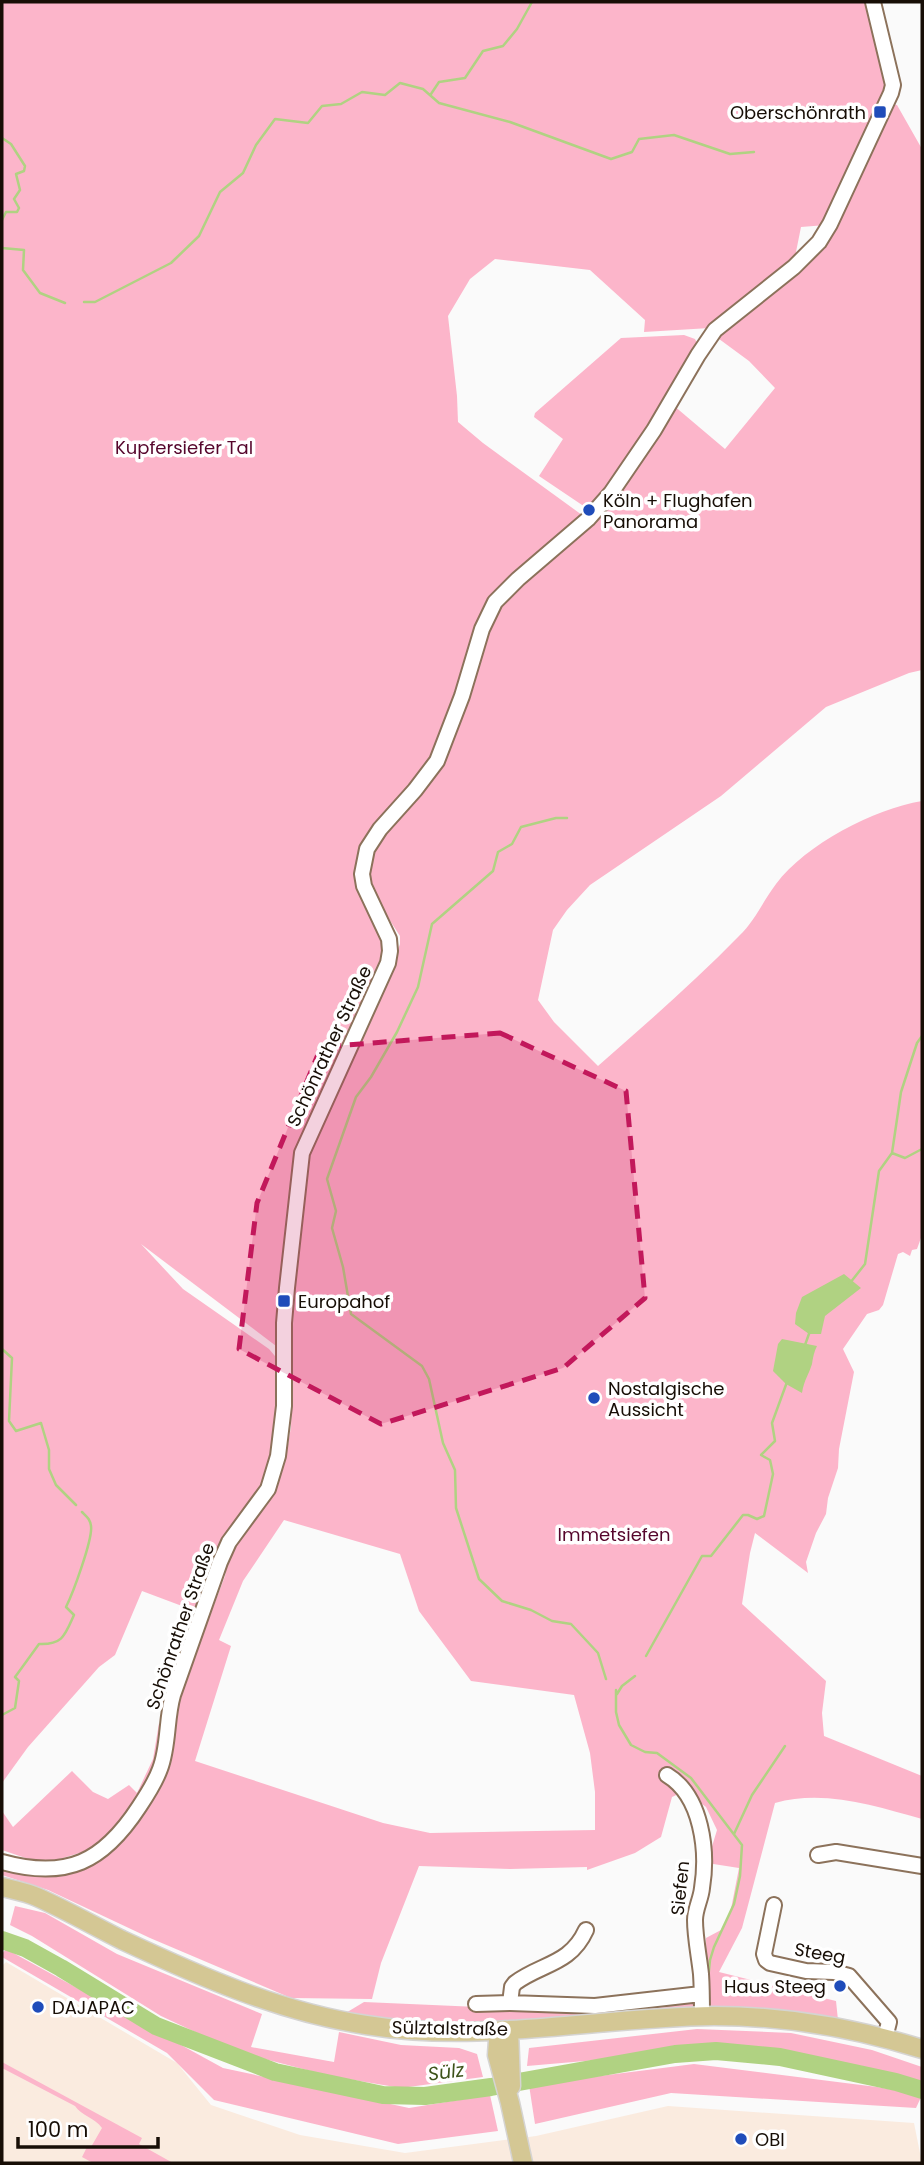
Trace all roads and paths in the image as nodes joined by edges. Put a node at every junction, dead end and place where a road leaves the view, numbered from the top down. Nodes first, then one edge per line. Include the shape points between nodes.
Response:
1 (873, 2) edge
2 (667, 1775) dead end
3 (818, 1855) dead end
4 (2, 1863) edge
5 (922, 1866) edge
6 (2, 1887) edge
7 (774, 1905) dead end
8 (586, 1930) dead end
9 (701, 1994) junction
10 (510, 2003) junction
11 (477, 2004) dead end
12 (702, 2017) junction
13 (507, 2030) junction
14 (461, 2032) junction
15 (885, 2038) junction
16 (922, 2049) edge
17 (504, 2064) junction
18 (523, 2163) edge

1 - 4 street, Schönrather Straße via 893,85 830,225 801,261 715,330 611,494 495,602 437,761 367,849 364,886 384,926 390,951 302,1153 284,1323 284,1406 278,1456 268,1489 219,1562 173,1695 155,1782 130,1820 95,1856 52,1869
2 - 9 street, Siefen via 691,1800 700,1832 704,1869 695,1916
3 - 5 street via 836,1852
6 - 14 main road, Sülztalstraße via 36,1896 121,1940 280,2005 368,2026
7 - 15 street, Steeg via 766,1960 849,1976 889,2022
8 - 10 street, Sülztalstraße via 570,1954 515,1983
9 - 10 street, Sülztalstraße via 595,2006
9 - 12 street, Siefen
10 - 11 street, Sülztalstraße
12 - 13 main road, Sülztalstraße
12 - 15 main road, Sülztalstraße via 787,2020
13 - 14 main road, Sülztalstraße
13 - 17 main road via 497,2045
14 - 17 main road
15 - 16 main road, Sülztalstraße
17 - 18 main road

